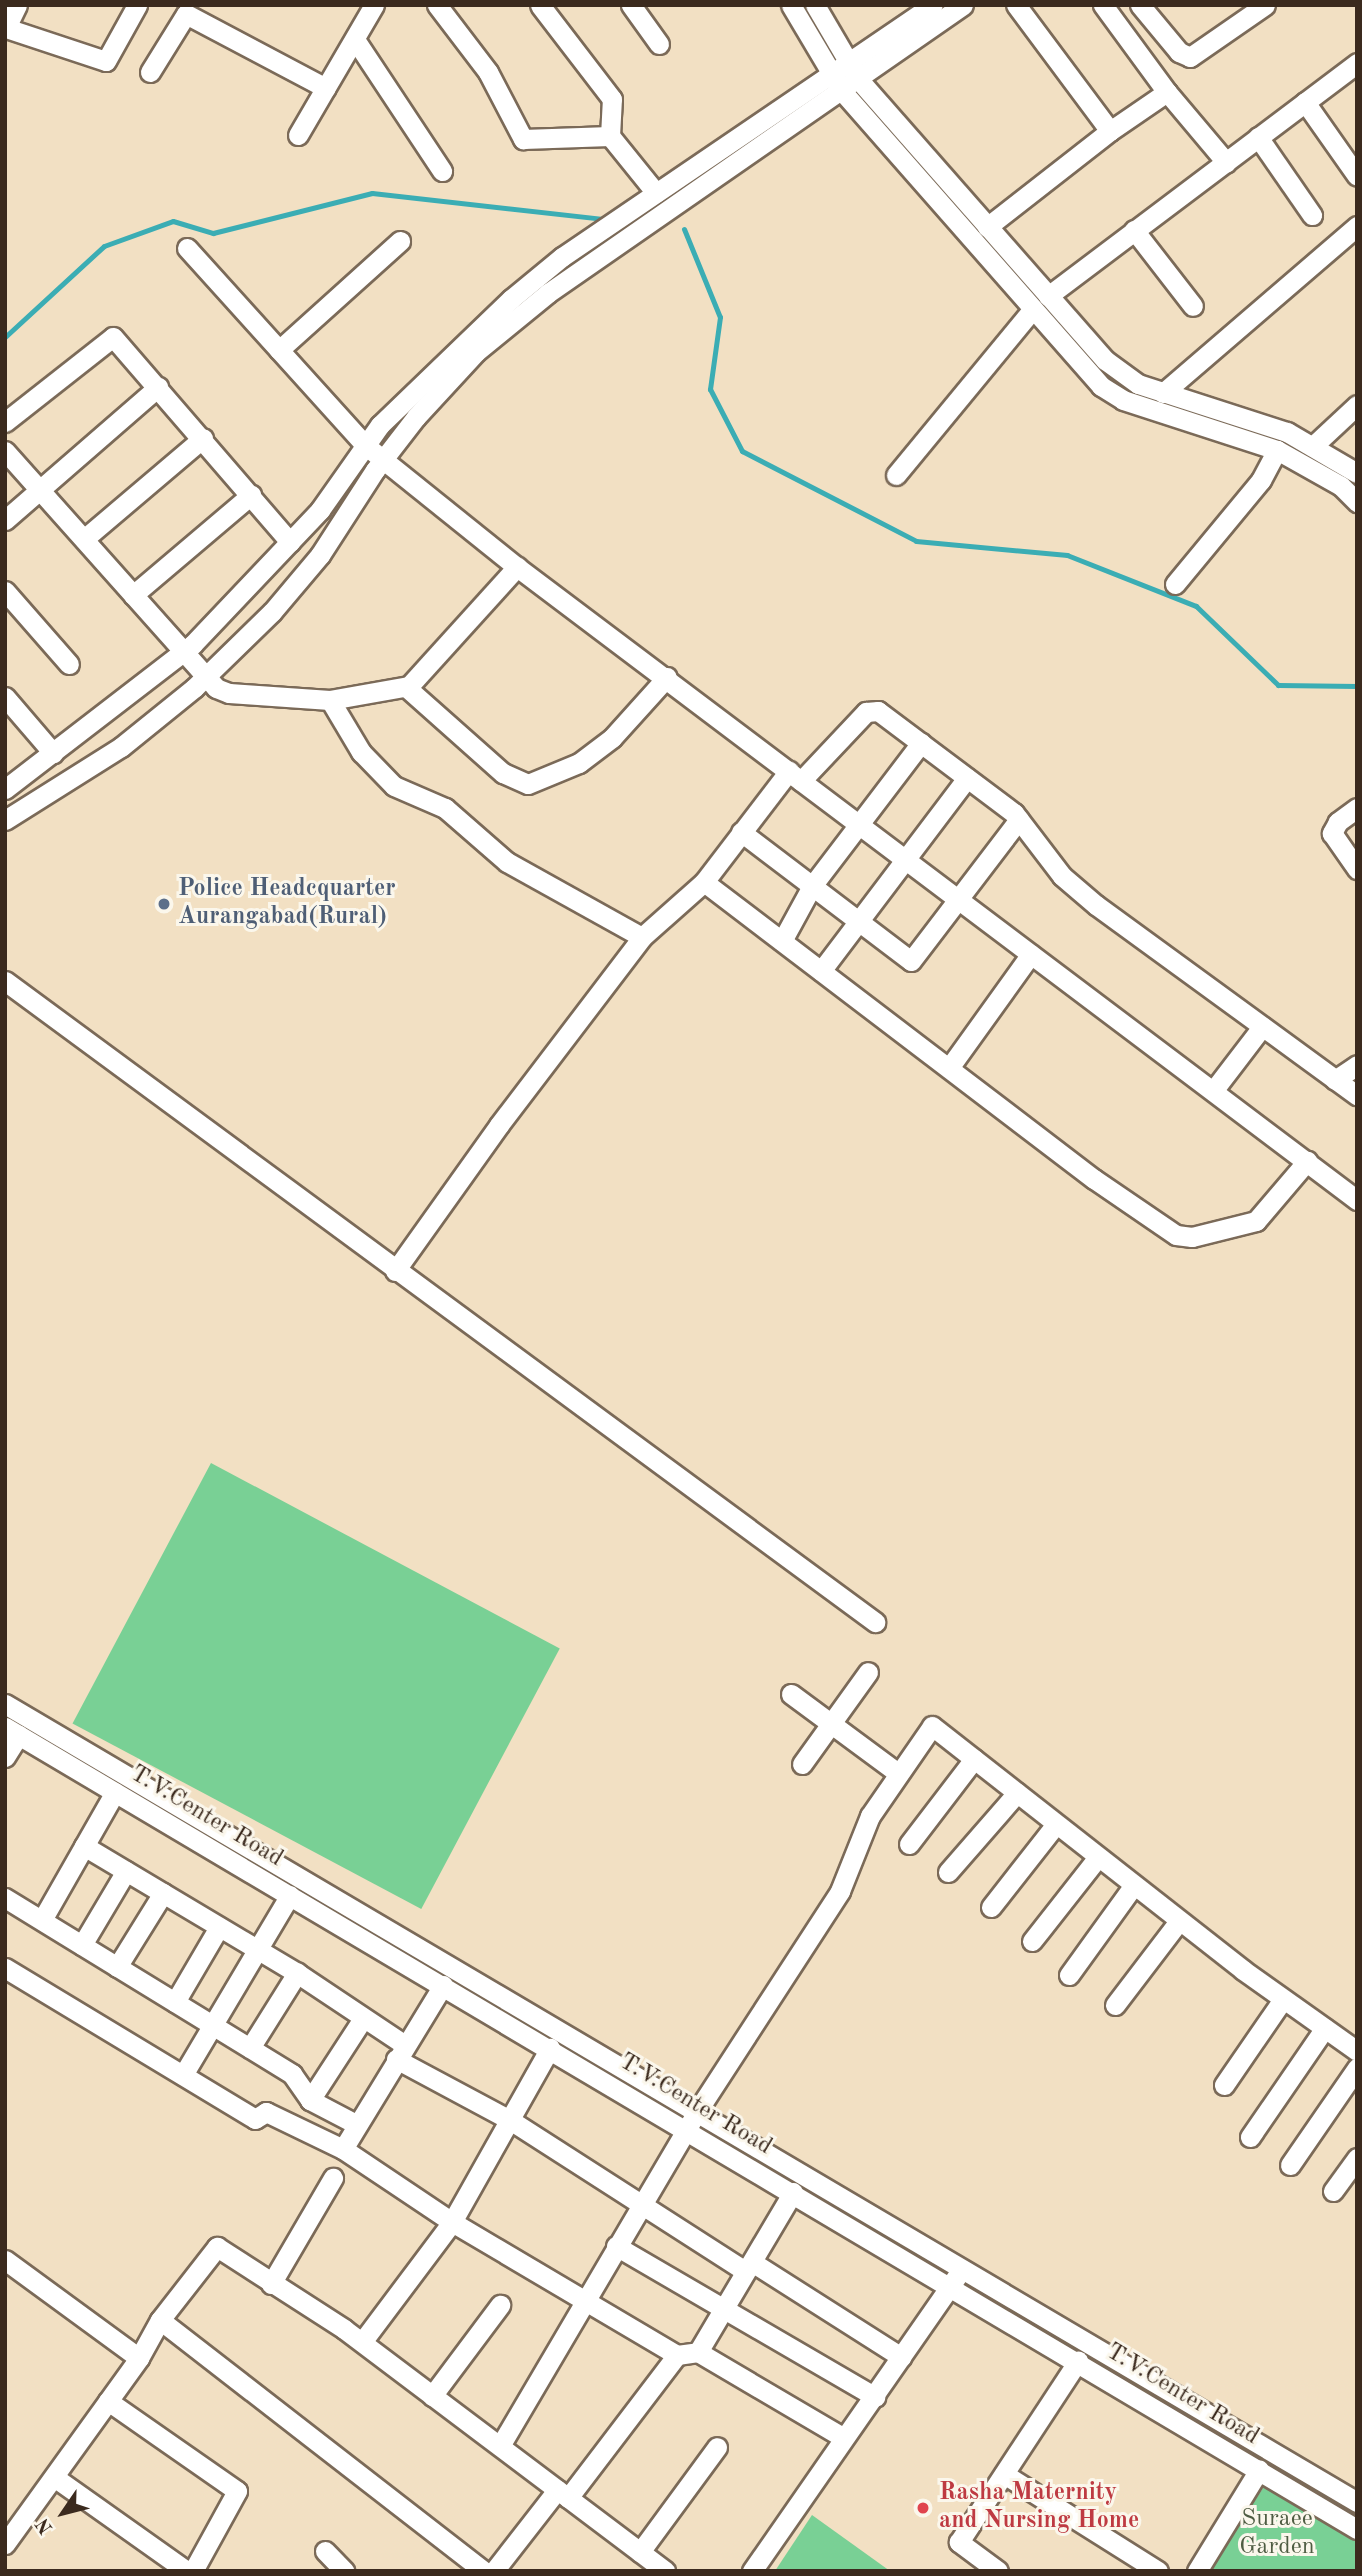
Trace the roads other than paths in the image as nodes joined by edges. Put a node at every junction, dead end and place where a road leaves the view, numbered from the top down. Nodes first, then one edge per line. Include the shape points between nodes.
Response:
1 (17, 5) edge
2 (137, 5) edge
3 (374, 5) edge
4 (437, 5) edge
5 (540, 5) edge
6 (631, 5) edge
7 (791, 5) edge
8 (815, 5) edge
9 (933, 5) edge
10 (963, 5) edge
11 (1016, 5) edge
12 (1103, 5) edge
13 (1140, 5) edge
14 (1265, 5) edge
15 (356, 41) junction
16 (659, 44) dead end
17 (849, 62) junction
18 (1357, 63) edge
19 (150, 72) dead end
20 (831, 74) junction
21 (859, 80) junction
22 (326, 88) junction
23 (842, 91) junction
24 (1167, 92) junction
25 (1305, 102) junction
26 (1110, 131) junction
27 (299, 135) dead end
28 (610, 136) junction
29 (1258, 137) junction
30 (1226, 162) junction
31 (442, 171) dead end
32 (1357, 176) edge
33 (656, 193) junction
34 (1312, 215) dead end
35 (1357, 226) edge
36 (987, 227) junction
37 (1134, 230) junction
38 (400, 241) dead end
39 (187, 248) dead end
40 (1048, 296) junction
41 (1193, 306) dead end
42 (1032, 310) junction
43 (1070, 321) junction
44 (1054, 336) junction
45 (279, 350) junction
46 (158, 387) junction
47 (1163, 393) junction
48 (1357, 405) edge
49 (5, 422) edge
50 (203, 438) junction
51 (365, 445) junction
52 (1313, 446) junction
53 (1277, 450) junction
54 (5, 451) edge
55 (385, 458) junction
56 (1357, 473) edge
57 (896, 475) dead end
58 (40, 489) junction
59 (251, 495) junction
60 (1357, 502) edge
61 (5, 520) edge
62 (84, 540) junction
63 (290, 541) junction
64 (517, 567) junction
65 (1175, 584) dead end
66 (5, 591) edge
67 (133, 595) junction
68 (183, 652) junction
69 (69, 664) dead end
70 (205, 677) junction
71 (667, 677) junction
72 (406, 687) junction
73 (5, 697) edge
74 (330, 700) junction
75 (921, 743) junction
76 (53, 753) junction
77 (795, 776) junction
78 (967, 778) junction
79 (5, 789) edge
80 (1357, 808) edge
81 (1020, 819) junction
82 (5, 821) edge
83 (858, 825) junction
84 (741, 832) junction
85 (905, 860) junction
86 (1357, 869) edge
87 (704, 882) junction
88 (811, 886) junction
89 (958, 900) junction
90 (859, 922) junction
91 (642, 937) junction
92 (782, 941) junction
93 (1031, 954) junction
94 (821, 971) junction
95 (5, 981) edge
96 (1262, 1027) junction
97 (1357, 1065) edge
98 (948, 1068) junction
99 (1335, 1080) junction
100 (1213, 1091) junction
101 (1357, 1095) edge
102 (1307, 1161) junction
103 (1357, 1199) edge
104 (395, 1271) junction
105 (875, 1622) dead end
106 (868, 1672) dead end
107 (791, 1694) dead end
108 (5, 1704) edge
109 (832, 1724) junction
110 (12, 1731) edge
111 (5, 1757) edge
112 (974, 1759) junction
113 (802, 1764) dead end
114 (899, 1774) junction
115 (115, 1792) junction
116 (1017, 1793) junction
117 (1056, 1824) junction
118 (909, 1844) dead end
119 (84, 1846) junction
120 (1098, 1857) junction
121 (126, 1871) junction
122 (948, 1872) dead end
123 (1134, 1885) junction
124 (163, 1894) junction
125 (290, 1895) junction
126 (5, 1898) edge
127 (991, 1907) dead end
128 (42, 1920) junction
129 (1179, 1921) junction
130 (219, 1927) junction
131 (1032, 1941) dead end
132 (82, 1945) junction
133 (258, 1950) junction
134 (117, 1967) junction
135 (5, 1968) edge
136 (297, 1973) junction
137 (1069, 1975) dead end
138 (443, 1985) junction
139 (1283, 1999) junction
140 (175, 2002) junction
141 (1115, 2005) dead end
142 (362, 2020) junction
143 (214, 2026) junction
144 (1325, 2028) junction
145 (250, 2048) junction
146 (550, 2048) junction
147 (1357, 2050) edge
148 (400, 2052) junction
149 (1357, 2067) edge
150 (183, 2075) junction
151 (1224, 2085) dead end
152 (310, 2099) junction
153 (698, 2110) junction
154 (510, 2120) junction
155 (356, 2124) junction
156 (688, 2129) junction
157 (1250, 2137) dead end
158 (343, 2149) junction
159 (1357, 2158) edge
160 (1290, 2165) dead end
161 (333, 2178) dead end
162 (1333, 2191) dead end
163 (793, 2192) junction
164 (644, 2203) junction
165 (452, 2222) junction
166 (616, 2246) junction
167 (5, 2260) edge
168 (748, 2266) junction
169 (963, 2267) junction
170 (271, 2284) junction
171 (951, 2285) junction
172 (586, 2301) junction
173 (500, 2305) dead end
174 (723, 2312) junction
175 (160, 2320) junction
176 (362, 2342) junction
177 (698, 2351) junction
178 (677, 2355) junction
179 (901, 2357) junction
180 (139, 2358) junction
181 (1078, 2361) junction
182 (432, 2396) junction
183 (875, 2397) junction
184 (108, 2402) junction
185 (844, 2438) junction
186 (500, 2446) junction
187 (717, 2447) dead end
188 (1259, 2470) junction
189 (1004, 2474) junction
190 (54, 2477) junction
191 (563, 2494) junction
192 (1357, 2502) edge
193 (1357, 2529) edge
194 (5, 2544) edge
195 (325, 2551) dead end
196 (640, 2552) junction
197 (187, 2571) edge
198 (193, 2571) edge
199 (344, 2571) edge
200 (484, 2571) edge
201 (494, 2571) edge
202 (665, 2571) edge
203 (752, 2571) edge
204 (998, 2571) edge
205 (1158, 2571) edge
206 (1197, 2571) edge

1 - 2 street via 6,28 106,61
3 - 15 street
4 - 28 street via 488,72 523,139
5 - 28 street via 612,99
6 - 16 street
7 - 20 street
8 - 17 street
9 - 17 street
10 - 21 street
11 - 26 street
12 - 24 street
13 - 14 street via 1179,52 1190,57
15 - 22 street
15 - 31 street
17 - 20 street
17 - 21 street
18 - 25 street
19 - 22 street via 186,14
20 - 23 street
20 - 33 street
21 - 23 street
21 - 36 street
22 - 27 street
23 - 42 street
23 - 55 street via 548,293 476,352
24 - 26 street
24 - 30 street
25 - 29 street
25 - 32 street
26 - 36 street
28 - 33 street
29 - 30 street
29 - 34 street
30 - 37 street
33 - 51 street via 562,257 511,299 408,397
35 - 47 street
36 - 40 street
37 - 40 street
37 - 41 street
38 - 45 street
39 - 45 street
40 - 43 street
42 - 44 street
42 - 57 street
43 - 44 street
43 - 47 street via 1105,360 1138,384
44 - 53 street via 1101,386 1123,400
45 - 51 street
46 - 49 street via 110,337
46 - 50 street
46 - 58 street
47 - 52 street via 1287,432
48 - 52 street
50 - 59 street
50 - 62 street
51 - 55 street
51 - 63 street via 320,510
52 - 56 street
53 - 60 street via 1341,486
53 - 65 street via 1261,480
54 - 58 street
55 - 64 street
55 - 70 street via 320,555 272,612
58 - 61 street
58 - 62 street
59 - 63 street
59 - 67 street
62 - 67 street
63 - 68 street
64 - 71 street
64 - 72 street via 449,648
66 - 69 street
67 - 68 street
68 - 70 street
68 - 76 street
70 - 74 street via 229,693
70 - 82 street via 121,747
71 - 72 street via 612,738 579,763 528,784 503,773
71 - 77 street
72 - 74 street
73 - 76 street
74 - 91 street via 361,752 394,786 444,808 507,862
75 - 77 street via 871,710
75 - 78 street
75 - 83 street
76 - 79 street
77 - 83 street
77 - 84 street
78 - 81 street
78 - 85 street
80 - 86 street via 1338,822 1332,833
81 - 89 street
81 - 96 street via 1078,890
83 - 85 street
83 - 88 street
84 - 87 street
84 - 88 street
85 - 89 street
85 - 90 street
87 - 91 street
87 - 92 street
88 - 90 street
88 - 92 street
89 - 90 street via 911,961
89 - 93 street
90 - 94 street
91 - 104 street
92 - 94 street
93 - 98 street
93 - 100 street
94 - 98 street
95 - 104 street
96 - 99 street
96 - 100 street
97 - 99 street
98 - 102 street via 1094,1179 1185,1237 1256,1221
99 - 101 street
100 - 102 street
102 - 103 street
104 - 105 street
106 - 109 street
107 - 109 street
108 - 153 street, T.V.Center Road
109 - 113 street
109 - 114 street
110 - 111 street
110 - 115 street, T.V.Center Road
112 - 114 street via 932,1726
112 - 116 street
112 - 118 street
114 - 153 street via 870,1816 840,1891
115 - 119 street
115 - 125 street, T.V.Center Road
116 - 117 street
116 - 122 street
117 - 120 street
117 - 127 street
119 - 121 street
119 - 128 street
120 - 123 street
120 - 131 street
121 - 124 street
121 - 132 street
123 - 129 street
123 - 137 street
124 - 130 street
124 - 134 street
125 - 133 street
125 - 138 street, T.V.Center Road
126 - 128 street
128 - 132 street
129 - 139 street
129 - 141 street
130 - 133 street
130 - 140 street
132 - 134 street
133 - 136 street
133 - 143 street
134 - 140 street
135 - 150 street
136 - 142 street
136 - 145 street
138 - 146 street, T.V.Center Road
138 - 148 street
139 - 144 street
139 - 151 street
140 - 143 street
142 - 148 street
142 - 152 street
143 - 145 street
143 - 150 street
144 - 147 street
144 - 157 street
145 - 152 street via 292,2074
146 - 154 street
146 - 156 street, T.V.Center Road
148 - 154 street
148 - 155 street
149 - 160 street
150 - 158 street via 256,2119 265,2112
152 - 155 street
153 - 156 street
153 - 169 street, T.V.Center Road
154 - 164 street
154 - 165 street
155 - 158 street
156 - 163 street, T.V.Center Road
156 - 164 street
158 - 165 street
159 - 162 street
161 - 170 street
163 - 168 street
163 - 171 street, T.V.Center Road
164 - 166 street
164 - 168 street
165 - 172 street
165 - 176 street
166 - 172 street
166 - 174 street
167 - 180 street
168 - 174 street
168 - 179 street
169 - 171 street
169 - 192 street, T.V.Center Road
170 - 175 street via 217,2246
170 - 176 street
171 - 179 street
171 - 181 street, T.V.Center Road
172 - 178 street
172 - 186 street
173 - 182 street
174 - 177 street
174 - 183 street
175 - 180 street
175 - 200 street
176 - 182 street
177 - 178 street
177 - 185 street
178 - 191 street
179 - 183 street
180 - 184 street
181 - 188 street, T.V.Center Road
181 - 189 street
182 - 186 street
183 - 185 street
184 - 190 street
184 - 198 street via 237,2491
185 - 203 street
186 - 191 street
187 - 196 street
188 - 193 street, T.V.Center Road
188 - 206 street
189 - 204 street via 959,2542
189 - 205 street
190 - 194 street
190 - 197 street
191 - 196 street
191 - 201 street
195 - 199 street
196 - 202 street

